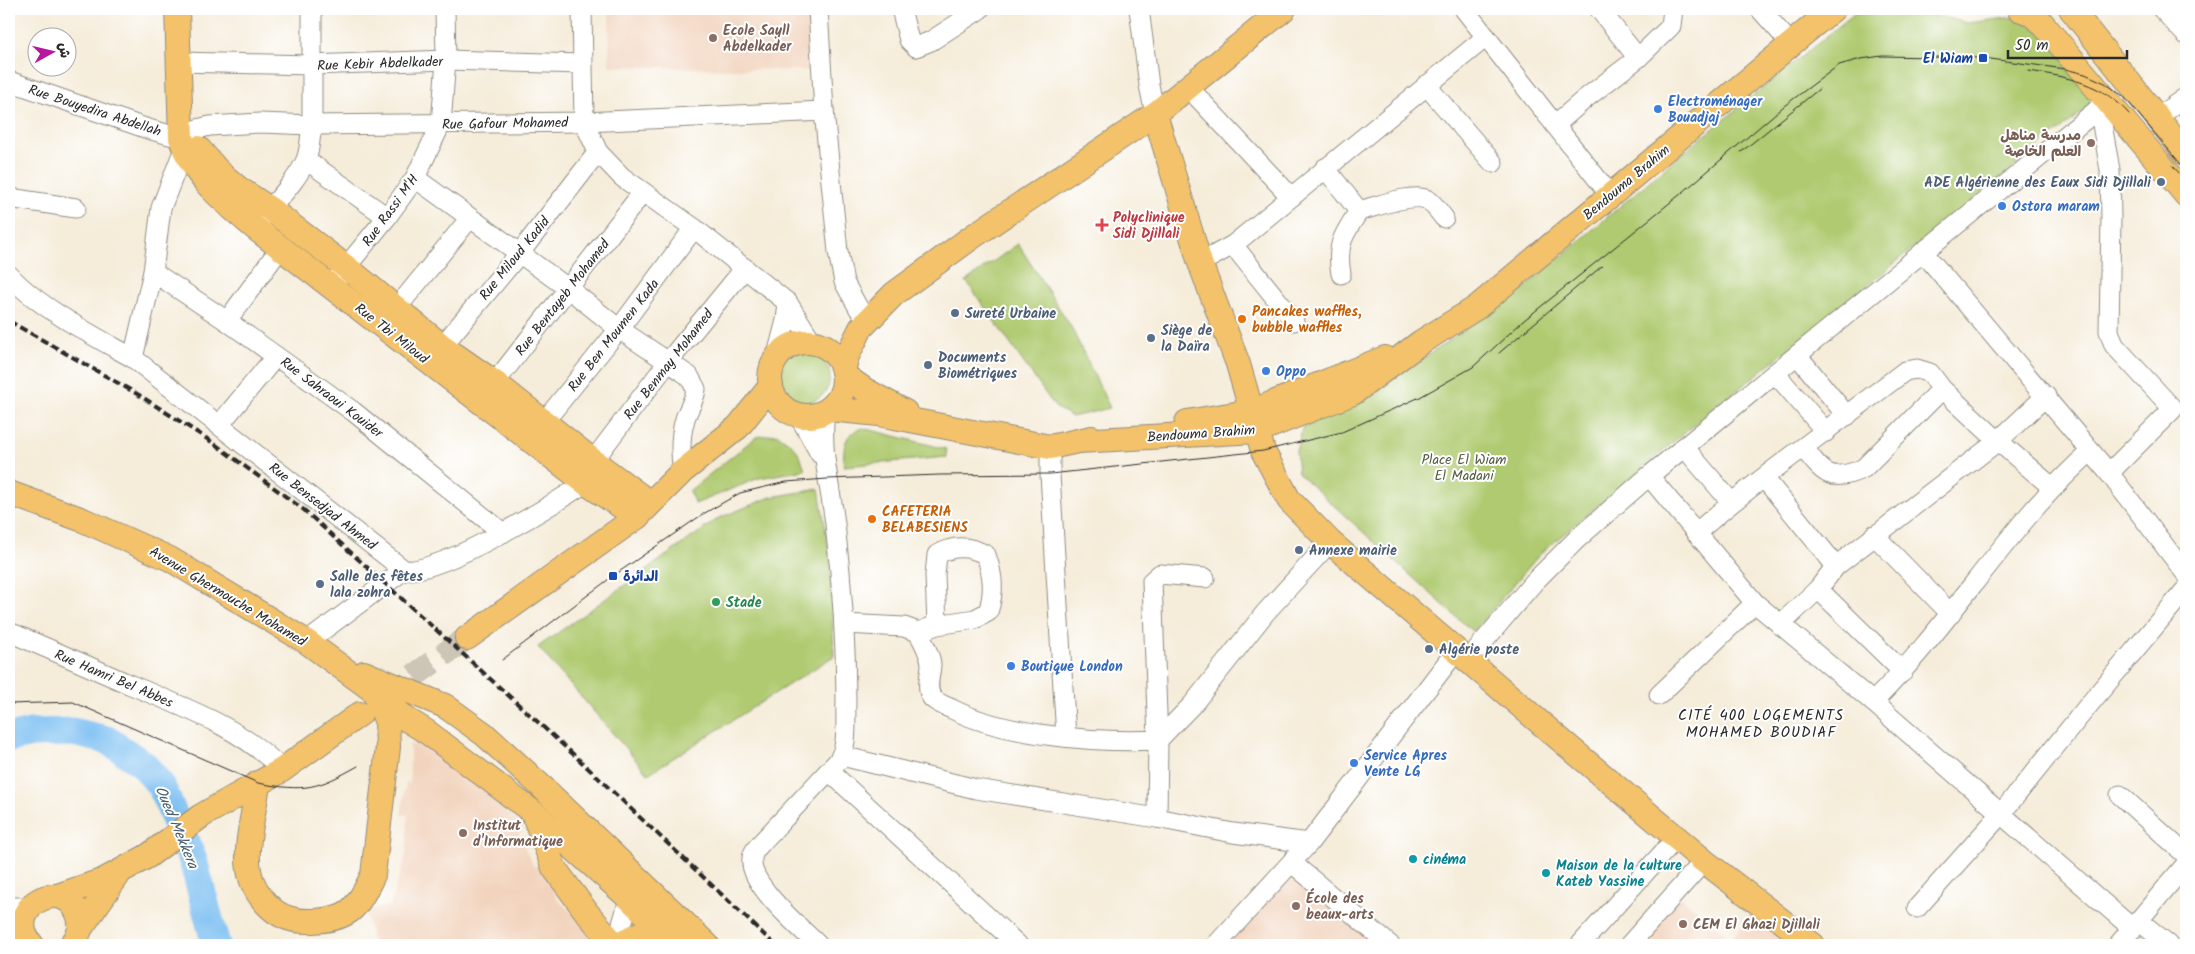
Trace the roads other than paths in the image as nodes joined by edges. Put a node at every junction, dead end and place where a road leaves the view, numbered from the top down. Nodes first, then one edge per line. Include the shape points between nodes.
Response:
1 (177, 9) edge
2 (312, 9) edge
3 (445, 9) edge
4 (582, 9) edge
5 (818, 9) edge
6 (902, 9) edge
7 (980, 9) edge
8 (1139, 9) edge
9 (1284, 9) edge
10 (1464, 9) edge
11 (1599, 9) edge
12 (1673, 9) edge
13 (1760, 9) edge
14 (2018, 9) edge
15 (2071, 9) edge
16 (2162, 9) edge
17 (1829, 10) edge
18 (2186, 35) edge
19 (1486, 37) junction
20 (1790, 43) junction
21 (1638, 58) junction
22 (446, 60) junction
23 (178, 62) junction
24 (582, 64) junction
25 (311, 65) junction
26 (9, 81) edge
27 (1426, 85) junction
28 (1188, 88) junction
29 (2186, 97) edge
30 (2103, 104) junction
31 (824, 111) junction
32 (1155, 114) junction
33 (2156, 118) junction
34 (584, 122) junction
35 (441, 124) junction
36 (312, 125) junction
37 (1555, 125) junction
38 (184, 136) junction
39 (598, 152) junction
40 (2186, 154) edge
41 (306, 160) junction
42 (1493, 163) dead end
43 (1325, 168) junction
44 (415, 178) junction
45 (643, 192) junction
46 (1610, 195) junction
47 (2186, 195) edge
48 (1291, 197) junction
49 (9, 198) edge
50 (76, 208) dead end
51 (270, 210) junction
52 (1359, 211) junction
53 (387, 217) junction
54 (470, 218) junction
55 (1444, 218) dead end
56 (255, 228) junction
57 (694, 228) junction
58 (1233, 245) junction
59 (282, 247) junction
60 (1923, 252) junction
61 (519, 254) junction
62 (1200, 263) junction
63 (745, 268) junction
64 (153, 272) junction
65 (9, 274) edge
66 (1340, 274) dead end
67 (338, 276) junction
68 (569, 289) junction
69 (788, 304) junction
70 (396, 309) junction
71 (227, 321) junction
72 (1294, 321) dead end
73 (865, 323) junction
74 (619, 329) junction
75 (820, 345) junction
76 (436, 354) junction
77 (1797, 355) junction
78 (276, 356) junction
79 (133, 358) junction
80 (776, 359) junction
81 (668, 362) junction
82 (844, 373) junction
83 (1775, 373) junction
84 (495, 383) junction
85 (771, 386) junction
86 (1942, 388) junction
87 (2046, 396) junction
88 (480, 401) junction
89 (2180, 403) edge
90 (827, 410) junction
91 (794, 413) junction
92 (1847, 416) junction
93 (1255, 421) junction
94 (220, 424) junction
95 (929, 424) junction
96 (537, 431) junction
97 (1826, 432) junction
98 (728, 436) junction
99 (1998, 441) junction
100 (1050, 447) junction
101 (1684, 447) junction
102 (1804, 448) junction
103 (2090, 452) junction
104 (824, 464) junction
105 (594, 471) junction
106 (683, 471) junction
107 (2109, 473) junction
108 (1649, 476) junction
109 (1764, 478) junction
110 (2053, 488) junction
111 (9, 493) edge
112 (1731, 502) junction
113 (644, 510) junction
114 (503, 533) junction
115 (1696, 533) junction
116 (1874, 535) junction
117 (1330, 542) junction
118 (1836, 566) junction
119 (404, 570) junction
120 (2186, 574) edge
121 (1205, 578) dead end
122 (1818, 589) junction
123 (2186, 589) edge
124 (1755, 603) junction
125 (1951, 614) junction
126 (844, 624) junction
127 (937, 625) dead end
128 (1780, 626) junction
129 (9, 632) edge
130 (918, 632) junction
131 (466, 638) tunnel mouth
132 (307, 642) junction
133 (1462, 655) junction
134 (332, 660) junction
135 (1903, 672) junction
136 (374, 691) junction
137 (1659, 695) dead end
138 (1873, 702) junction
139 (360, 714) dead end
140 (406, 719) junction
141 (1066, 737) junction
142 (1158, 740) junction
143 (388, 747) junction
144 (842, 756) junction
145 (282, 770) junction
146 (828, 771) junction
147 (258, 783) junction
148 (2120, 795) dead end
149 (226, 800) junction
150 (562, 807) junction
151 (534, 813) junction
152 (2000, 815) junction
153 (1157, 818) junction
154 (250, 829) junction
155 (1677, 837) junction
156 (1309, 843) junction
157 (2186, 855) edge
158 (1704, 861) junction
159 (1292, 863) junction
160 (2186, 864) edge
161 (120, 872) junction
162 (632, 887) junction
163 (56, 896) junction
164 (1917, 908) dead end
165 (20, 910) edge
166 (2136, 925) junction
167 (660, 927) junction
168 (76, 939) edge
169 (9, 945) edge
170 (32, 945) edge
171 (616, 945) edge
172 (678, 945) edge
173 (707, 945) edge
174 (818, 945) edge
175 (1018, 945) edge
176 (1216, 945) edge
177 (1390, 945) edge
178 (1580, 945) edge
179 (1629, 945) edge
180 (1813, 945) edge
181 (2118, 945) edge
182 (2168, 945) edge

1 - 23 main road
2 - 25 street
3 - 22 street, Rue Rassi M'H
4 - 24 street
5 - 31 street
6 - 7 street via 909,40 916,47
8 - 32 street
9 - 28 main road
10 - 19 street
11 - 21 street
12 - 21 street via 1671,26
13 - 20 street
14 - 30 main road via 2030,13 2042,23
15 - 33 main road
16 - 18 street
17 - 20 main road, Bendouma Brahim
19 - 27 street
19 - 37 street
20 - 46 main road, Bendouma Brahim
21 - 37 street
22 - 24 street, Rue Kebir Abdelkader
22 - 25 street, Rue Kebir Abdelkader
22 - 35 street, Rue Rassi M'H
23 - 25 street, Rue Kebir Abdelkader
23 - 38 main road
24 - 34 street
25 - 36 street
26 - 38 street, Rue Bouyedira Abdellah via 148,129
27 - 42 street
27 - 43 street
28 - 32 main road
28 - 48 street
29 - 33 street
30 - 47 main road
30 - 60 street
30 - 89 street via 2110,170 2109,330 2114,345
31 - 34 street, Rue Gafour Mohamed
31 - 73 street via 838,252 844,282
32 - 62 main road
32 - 73 main road via 972,237 894,294
33 - 40 main road
34 - 35 street, Rue Gafour Mohamed
34 - 39 street
35 - 36 street, Rue Gafour Mohamed
35 - 44 street, Rue Rassi M'H
36 - 38 street, Rue Gafour Mohamed via 260,123 210,126
36 - 41 street
37 - 46 street
38 - 51 main road via 218,172
38 - 56 main road, Rue Tbi Miloud via 207,184
38 - 64 street via 161,208
39 - 45 street
39 - 61 street, Rue Miloud Kadid
41 - 51 street
41 - 53 street
43 - 48 street
43 - 52 street
44 - 53 street, Rue Rassi M'H
44 - 54 street
45 - 57 street
45 - 68 street, Rue Bentayeb Mohamed
46 - 93 main road, Bendouma Brahim via 1476,308 1421,342 1354,393
48 - 58 street
49 - 50 street
51 - 56 street
51 - 67 main road
52 - 55 street via 1422,197 1430,201
52 - 66 street via 1340,244 1337,256
53 - 67 street, Rue Rassi M'H
54 - 61 street
54 - 70 street
56 - 59 main road, Rue Tbi Miloud
57 - 63 street
57 - 74 street, Rue Ben Moumen Kada
58 - 62 street
58 - 72 street
59 - 67 main road, Rue Tbi Miloud
59 - 71 street
60 - 77 street
60 - 87 street
61 - 68 street
61 - 76 street, Rue Miloud Kadid
62 - 93 main road
63 - 69 street
63 - 81 street, Rue Benmay Mohamed
64 - 71 street, Rue Sahraoui Kouider
64 - 79 street
65 - 79 street, Rue Bensedjad Ahmed via 37,299
67 - 70 main road
67 - 76 main road, Rue Tbi Miloud
68 - 74 street
68 - 84 street, Rue Bentayeb Mohamed
69 - 75 street
69 - 80 street
70 - 76 main road
71 - 78 street, Rue Sahraoui Kouider
73 - 75 main road
73 - 82 main road via 853,342
74 - 81 street
74 - 96 street, Rue Ben Moumen Kada
75 - 80 main road via 794,344
75 - 82 main road via 840,362
76 - 84 main road
76 - 88 main road, Rue Tbi Miloud
77 - 83 street
77 - 92 street
78 - 94 street
78 - 114 street, Rue Sahraoui Kouider via 354,412
79 - 94 street, Rue Bensedjad Ahmed
80 - 85 main road
81 - 105 street, Rue Benmay Mohamed
81 - 106 street via 689,376 696,389 682,433
82 - 90 main road via 842,392
82 - 95 main road, Bendouma Brahim via 865,390
83 - 97 street
83 - 101 street
84 - 88 street, Rue Bentayeb Mohamed
84 - 96 main road
85 - 91 main road via 778,400
85 - 98 main road via 747,418
86 - 92 street via 1930,373 1917,369 1905,371
86 - 99 street
86 - 102 street via 1864,468 1853,473 1838,476 1822,471
87 - 99 street
87 - 103 street
88 - 96 main road, Rue Tbi Miloud
89 - 107 street
90 - 91 main road via 809,416
90 - 95 main road, Bendouma Brahim via 879,414
90 - 104 street via 822,432
91 - 98 main road via 758,421
91 - 104 street via 817,447
92 - 97 street
93 - 100 main road, Bendouma Brahim
93 - 117 main road via 1263,451 1289,500
94 - 119 street, Rue Bensedjad Ahmed
95 - 100 main road, Bendouma Brahim
96 - 105 main road, Rue Tbi Miloud
97 - 102 street
98 - 106 main road
99 - 110 street
99 - 116 street
100 - 141 street
101 - 108 street
101 - 112 street
102 - 109 street
103 - 107 street
103 - 110 street
104 - 126 street via 835,523
105 - 113 main road, Rue Tbi Miloud
105 - 114 street via 566,497
106 - 113 main road
107 - 120 street
108 - 115 street
108 - 133 street via 1577,539
109 - 112 street
109 - 118 street
110 - 125 street via 2009,538
111 - 132 main road, Avenue Ghermouche Mohamed via 83,520 170,559
112 - 115 street
113 - 131 main road
114 - 119 street via 430,565
115 - 124 street
116 - 118 street
116 - 125 street
117 - 133 main road
117 - 142 street via 1265,613 1193,704
118 - 122 street
119 - 132 street
121 - 142 street via 1160,574 1152,581
122 - 128 street
122 - 135 street
123 - 152 street
124 - 128 street
124 - 137 street
125 - 135 street
126 - 130 street via 904,627
126 - 144 street via 845,739
127 - 130 street
128 - 138 street
129 - 145 street, Rue Hamri Bel Abbes via 218,724 252,744
130 - 141 street via 931,663 928,684 936,701 969,718
132 - 134 main road, Avenue Ghermouche Mohamed
133 - 155 main road
133 - 156 street
134 - 136 main road
134 - 150 main road via 457,714 522,768
135 - 138 street
136 - 140 main road
136 - 143 main road via 387,722
138 - 152 street
139 - 145 main road
140 - 143 main road
140 - 150 main road via 421,715 444,722 544,799
140 - 151 main road
141 - 142 street via 1124,742
142 - 153 street
143 - 154 main road via 373,875 358,902 341,916 311,921 285,918 270,908 252,880 248,847
144 - 146 street
144 - 153 street via 976,789
145 - 147 main road
146 - 174 street via 762,842 751,860 757,880
146 - 175 street
147 - 149 main road
147 - 154 main road
148 - 157 street
149 - 154 main road via 240,812
149 - 161 main road
150 - 162 main road
151 - 162 main road
151 - 171 main road via 554,868
152 - 164 street
152 - 166 street
153 - 156 street
155 - 158 main road
155 - 178 street
156 - 159 street
158 - 179 street
158 - 180 main road
159 - 176 street
159 - 177 street
160 - 166 street
161 - 163 main road
161 - 168 main road via 98,900
162 - 167 main road
162 - 171 street
162 - 173 main road
163 - 165 main road via 41,898
163 - 168 main road via 72,904 77,911
165 - 169 main road
165 - 170 main road via 23,930
166 - 181 street
166 - 182 street
167 - 171 main road
167 - 172 main road

